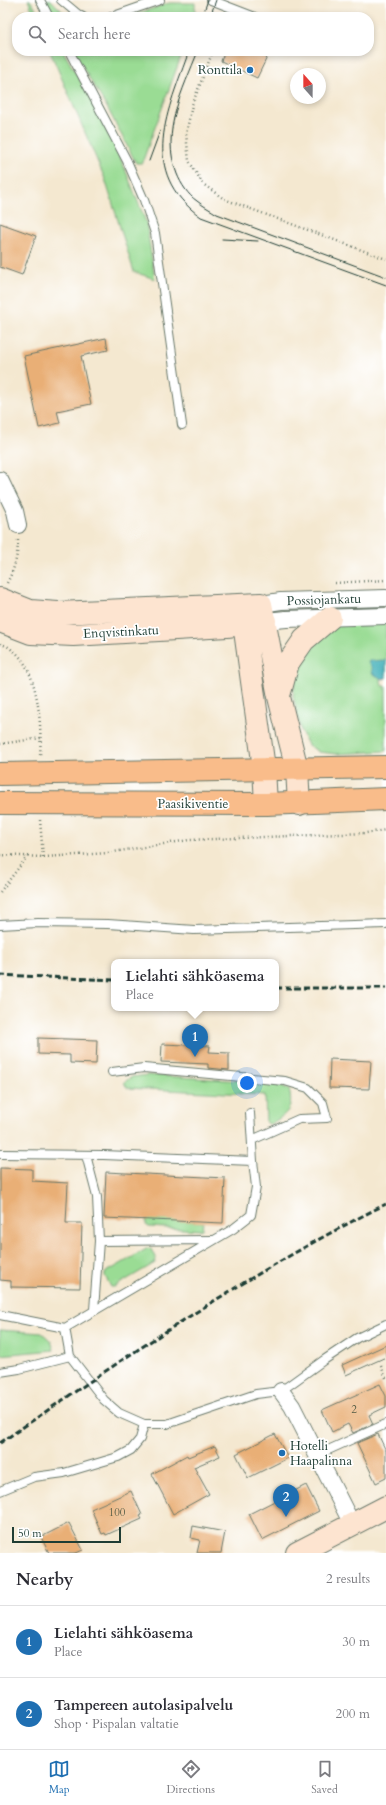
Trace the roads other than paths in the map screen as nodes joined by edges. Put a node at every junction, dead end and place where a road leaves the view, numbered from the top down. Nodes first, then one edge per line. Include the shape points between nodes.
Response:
1 (40, 0) edge
2 (61, 0) edge
3 (160, 0) edge
4 (211, 0) edge
5 (46, 12) edge
6 (75, 12) edge
7 (125, 12) edge
8 (242, 12) edge
9 (72, 56) edge
10 (182, 425) dead end
11 (0, 480) edge
12 (18, 525) road end
13 (4, 591) edge
14 (386, 598) edge
15 (253, 614) junction
16 (386, 616) edge
17 (330, 618) junction
18 (0, 621) edge
19 (279, 697) junction
20 (386, 767) edge
21 (264, 768) junction
22 (297, 769) junction
23 (0, 774) edge
24 (386, 799) edge
25 (0, 803) edge
26 (266, 804) junction
27 (299, 804) junction
28 (386, 924) edge
29 (0, 925) edge
30 (112, 1072) dead end
31 (250, 1113) dead end
32 (252, 1140) junction
33 (0, 1154) edge
34 (86, 1155) junction
35 (254, 1161) junction
36 (214, 1240) junction
37 (99, 1241) junction
38 (94, 1310) junction
39 (0, 1315) edge
40 (386, 1324) edge
41 (65, 1328) junction
42 (70, 1356) junction
43 (2, 1374) edge
44 (281, 1391) junction
45 (144, 1424) junction
46 (386, 1424) edge
47 (317, 1455) junction
48 (0, 1491) edge
49 (386, 1507) edge
50 (352, 1524) junction
51 (297, 1553) edge

1 - 5 lane
2 - 6 lane
3 - 7 lane
4 - 8 lane
9 - 10 lane via 127,161 155,233
11 - 12 street via 15,511
13 - 15 main road, Enqvistinkatu via 30,611
14 - 15 street, Possiojankatu via 281,601
15 - 17 street, Possiojankatu via 286,619
15 - 18 main road, Enqvistinkatu via 190,629 73,635 31,633
15 - 19 main road
15 - 21 main road
16 - 17 street, Possiojankatu
17 - 19 main road via 304,640 288,663
19 - 22 main road
20 - 22 highway
21 - 22 highway
21 - 23 highway
21 - 26 main road
22 - 27 main road
24 - 27 highway, Paasikiventie
25 - 26 highway, Paasikiventie
26 - 27 highway, Paasikiventie
28 - 29 lane via 194,930 108,924
30 - 32 lane via 144,1068 285,1081 308,1088 323,1103 327,1118 299,1119
31 - 32 lane
32 - 35 lane
33 - 34 lane
34 - 35 lane
34 - 37 lane via 97,1197
35 - 36 lane via 256,1187 251,1215
36 - 37 lane
36 - 38 lane
37 - 38 lane
38 - 41 lane
39 - 41 lane
40 - 44 lane via 344,1347
41 - 42 lane
42 - 43 lane
42 - 45 lane via 104,1400 118,1413
44 - 45 lane via 256,1394 167,1424
44 - 47 street via 292,1406
45 - 48 lane via 140,1439 131,1450 118,1457 64,1473 34,1477
46 - 47 lane
47 - 50 street
49 - 50 main road
50 - 51 main road

